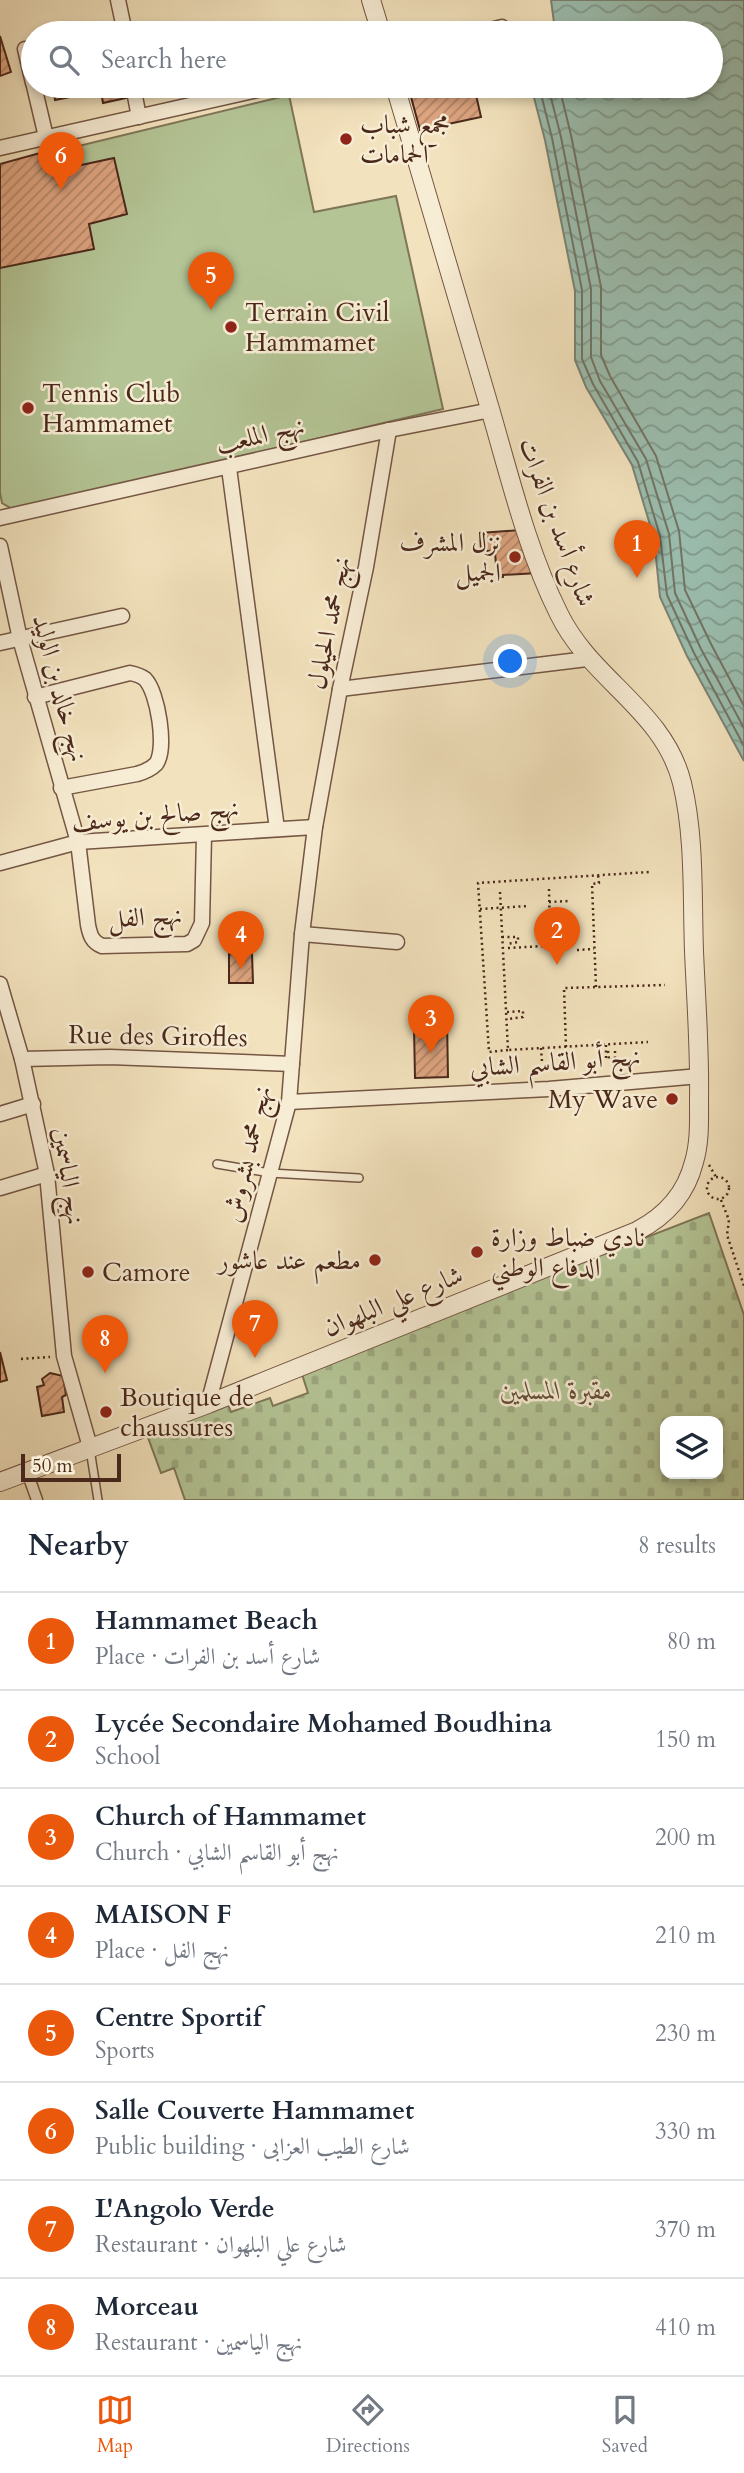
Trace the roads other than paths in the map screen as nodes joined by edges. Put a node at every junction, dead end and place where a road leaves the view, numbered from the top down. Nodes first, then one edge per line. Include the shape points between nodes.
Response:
1 (118, 0) edge
2 (371, 0) edge
3 (122, 21) edge
4 (377, 21) edge
5 (37, 98) edge
6 (135, 98) edge
7 (222, 98) edge
8 (399, 98) edge
9 (139, 117) junction
10 (46, 137) junction
11 (0, 148) edge
12 (491, 410) junction
13 (389, 430) junction
14 (229, 468) junction
15 (0, 518) edge
16 (0, 550) edge
17 (122, 616) dead end
18 (20, 639) junction
19 (0, 643) edge
20 (587, 659) junction
21 (341, 689) junction
22 (35, 697) junction
23 (61, 788) junction
24 (315, 827) junction
25 (277, 829) junction
26 (204, 835) junction
27 (78, 842) junction
28 (0, 863) edge
29 (302, 934) junction
30 (397, 942) dead end
31 (0, 984) edge
32 (22, 1059) junction
33 (292, 1064) junction
34 (700, 1076) junction
35 (289, 1102) junction
36 (33, 1104) junction
37 (0, 1114) edge
38 (217, 1164) dead end
39 (270, 1173) junction
40 (47, 1174) junction
41 (359, 1178) dead end
42 (0, 1188) edge
43 (208, 1404) junction
44 (90, 1447) junction
45 (27, 1472) junction
46 (0, 1482) edge
47 (37, 1500) edge
48 (98, 1500) edge

1 - 3 street
2 - 4 street
5 - 10 street
6 - 9 street
7 - 9 street
8 - 12 street, شارع أسد بن الفرات
9 - 10 street
10 - 11 street
12 - 13 street, نهج الملعب
12 - 20 street, شارع أسد بن الفرات via 543,578 560,617
13 - 14 street, نهج الملعب
13 - 21 street, نهج محمد الحيلول
14 - 15 street, نهج الملعب
14 - 25 street
16 - 18 street, نهج خالد بن الوليد
17 - 18 street
18 - 19 street
18 - 22 street, نهج خالد بن الوليد
20 - 21 street
20 - 34 street, شارع أسد بن الفرات via 643,713 665,743 681,782 688,831
21 - 24 street, نهج محمد الحيلول
22 - 23 street, نهج خالد بن الوليد
22 - 23 street via 130,673 146,680 153,695 162,740 157,763 137,775
23 - 27 street, نهج خالد بن الوليد
24 - 25 street, نهج صالح بن يوسف
24 - 29 street, نهج محمد بشروش
25 - 26 street, نهج صالح بن يوسف
26 - 27 street, نهج صالح بن يوسف
26 - 27 street, نهج الفل via 202,923 187,944 96,944 89,933
27 - 28 street, نهج صالح بن يوسف
29 - 30 street
29 - 33 street, نهج محمد بشروش
31 - 32 street, نهج الياسمين
32 - 33 street, Rue des Girofles via 110,1057
32 - 36 street, نهج الياسمين
33 - 35 street, نهج محمد بشروش
34 - 35 street, نهج أبو القاسم الشابي
34 - 43 street, شارع علي البلهوان via 695,1161 680,1195 654,1222
35 - 39 street, نهج محمد بشروش
36 - 37 street
36 - 40 street, نهج الياسمين
38 - 39 lane
39 - 41 lane
39 - 43 street, نهج محمد بشروش
40 - 42 street
40 - 44 street, نهج الياسمين via 64,1356
43 - 44 street, شارع علي البلهوان
44 - 45 street, شارع علي البلهوان
44 - 48 lane, نهج الياسمين
45 - 46 street, شارع علي البلهوان
45 - 47 street

